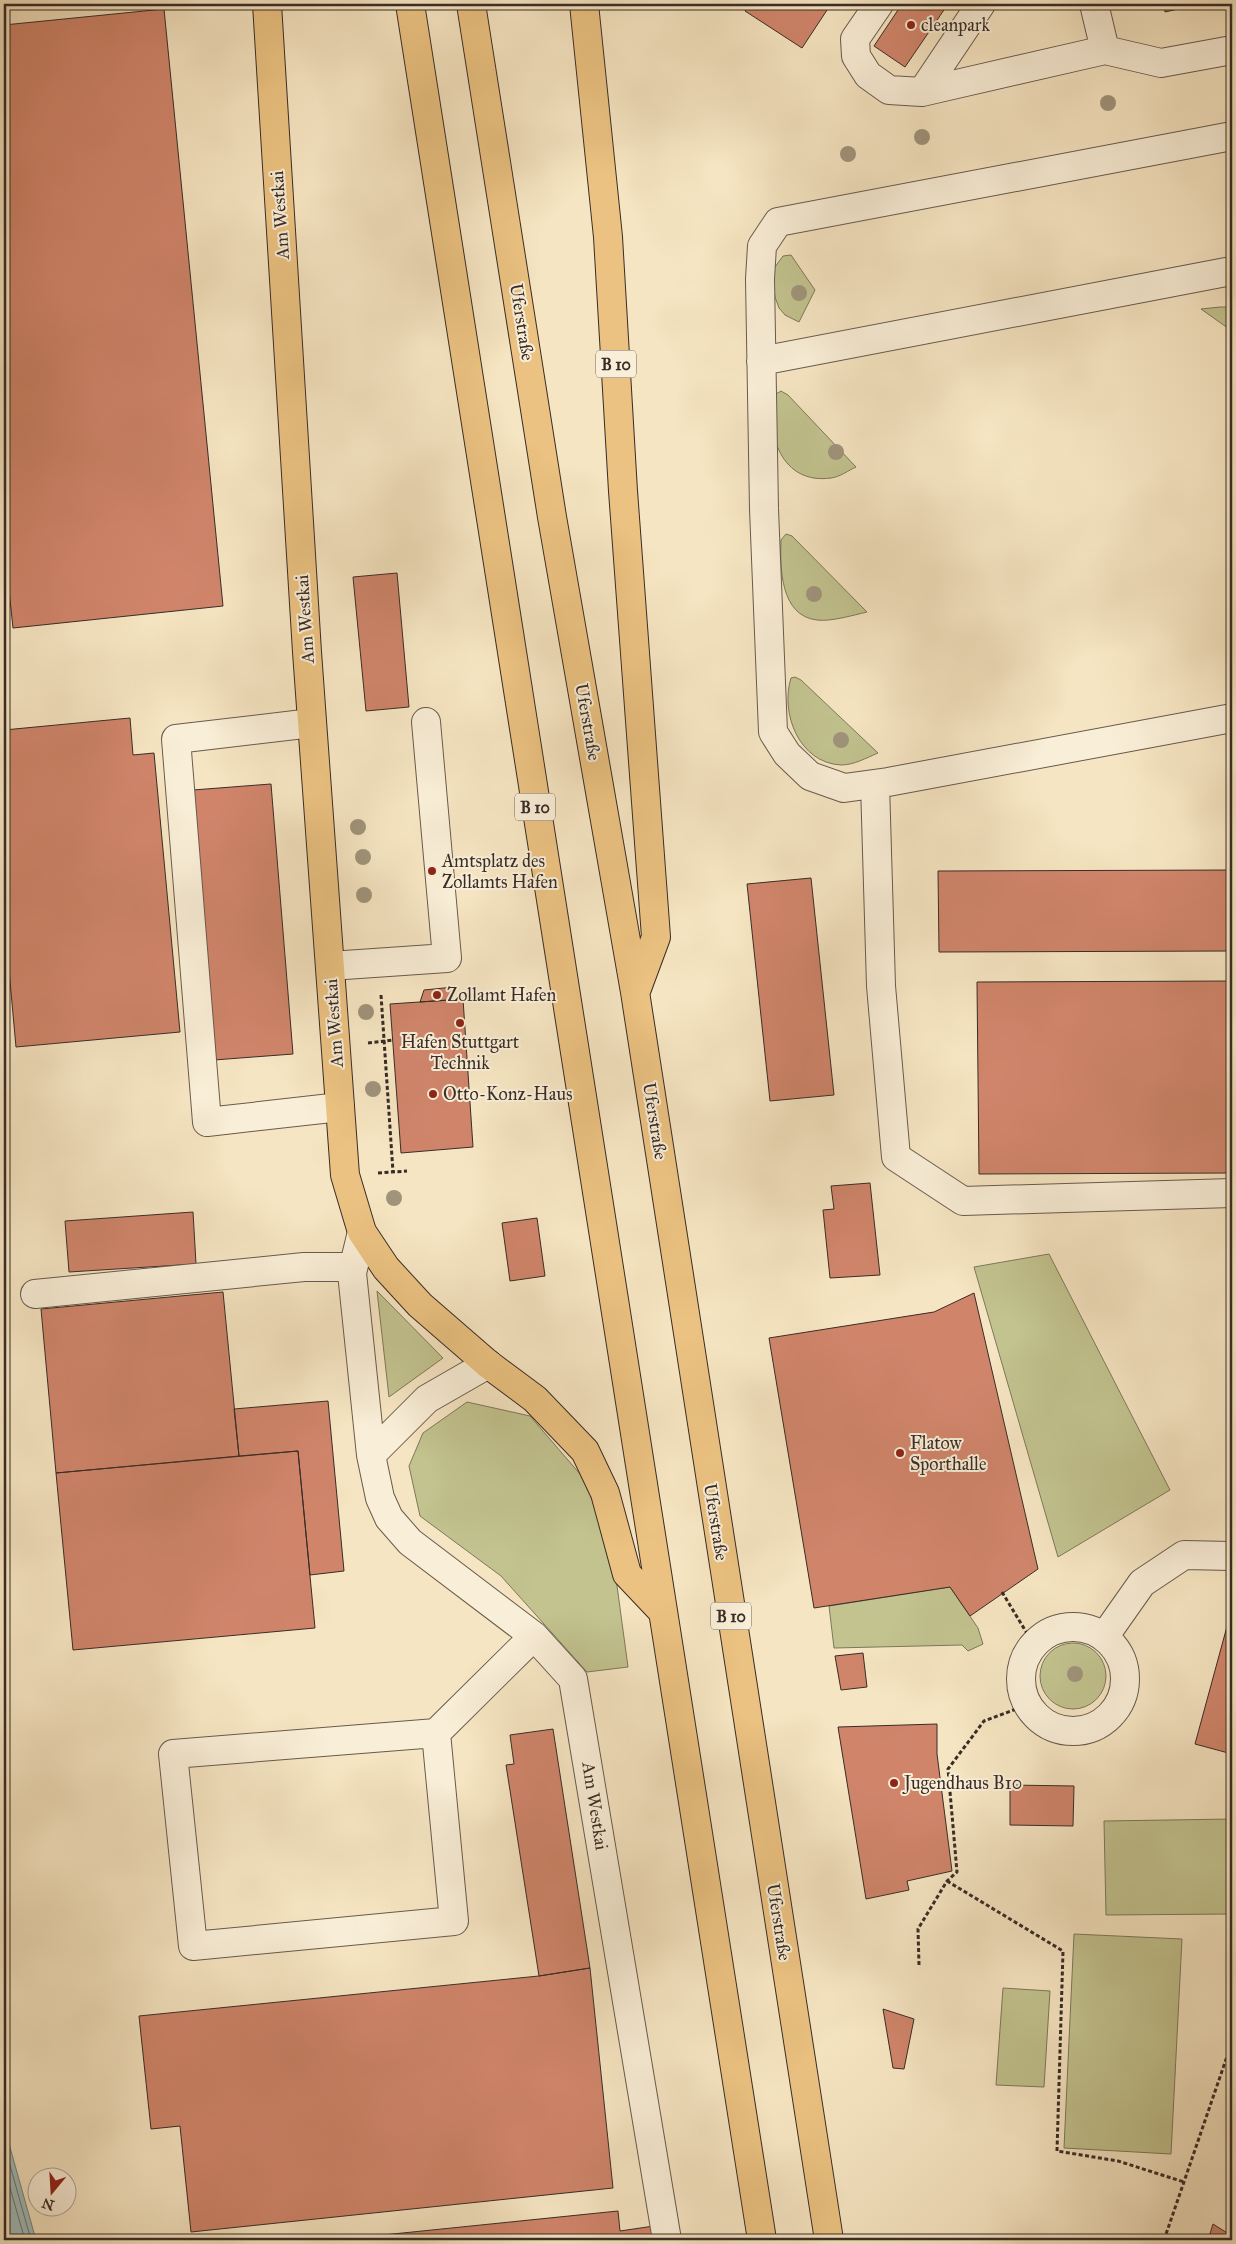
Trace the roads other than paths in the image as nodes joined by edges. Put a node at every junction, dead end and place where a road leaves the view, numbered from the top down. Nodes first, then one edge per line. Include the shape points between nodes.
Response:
1 (266, 4) edge
2 (410, 4) edge
3 (471, 4) edge
4 (584, 4) edge
5 (879, 4) edge
6 (980, 4) edge
7 (1094, 4) edge
8 (1105, 50) junction
9 (1232, 50) edge
10 (922, 92) junction
11 (1232, 136) edge
12 (1232, 274) edge
13 (761, 361) junction
14 (1232, 718) edge
15 (312, 722) junction
16 (426, 722) dead end
17 (876, 784) junction
18 (330, 966) junction
19 (635, 992) junction
20 (340, 1106) junction
21 (1232, 1193) edge
22 (362, 1232) junction
23 (353, 1267) junction
24 (35, 1294) dead end
25 (488, 1364) junction
26 (371, 1455) junction
27 (1232, 1556) edge
28 (662, 1611) junction
29 (534, 1636) junction
30 (1104, 1637) junction
31 (436, 1733) junction
32 (667, 2240) edge
33 (762, 2240) edge
34 (829, 2240) edge

1 - 15 main road, Am Westkai
2 - 28 main road, B 10
3 - 19 main road, Uferstraße / B 10 via 552,517
4 - 19 main road, B 10 via 608,237 656,937
5 - 10 street via 855,39 856,56 868,75 889,90
6 - 10 street
7 - 8 street
8 - 9 street via 1161,63
8 - 10 street
11 - 13 street via 778,222 762,246
12 - 13 street via 1226,272
13 - 17 street via 773,732 787,754 810,776 844,788
14 - 17 street
15 - 18 main road, Am Westkai
15 - 20 street via 176,739 207,1122
16 - 18 street via 447,958
17 - 21 street via 881,986 896,1157 963,1201
18 - 20 main road, Am Westkai
19 - 34 main road, Uferstraße / B 10
20 - 22 main road, Am Westkai via 345,1175
22 - 23 street, Am Westkai
22 - 25 main road, Am Westkai via 386,1268 420,1306
23 - 24 street via 304,1267
23 - 26 street, Am Westkai
25 - 26 street via 427,1399
25 - 28 main road, Am Westkai via 535,1399 585,1451 606,1493 627,1574
26 - 29 street, Am Westkai via 380,1498 389,1518 410,1542
27 - 30 street via 1184,1555 1142,1583
28 - 33 main road, B 10
29 - 31 street
29 - 32 street, Am Westkai via 574,1679
30 - 30 street via 1124,1664 1123,1698 1102,1724 1069,1732 1052,1728 1027,1705 1021,1674 1025,1658 1045,1634 1060,1628 1091,1630
31 - 31 street via 454,1921 193,1946 173,1754

